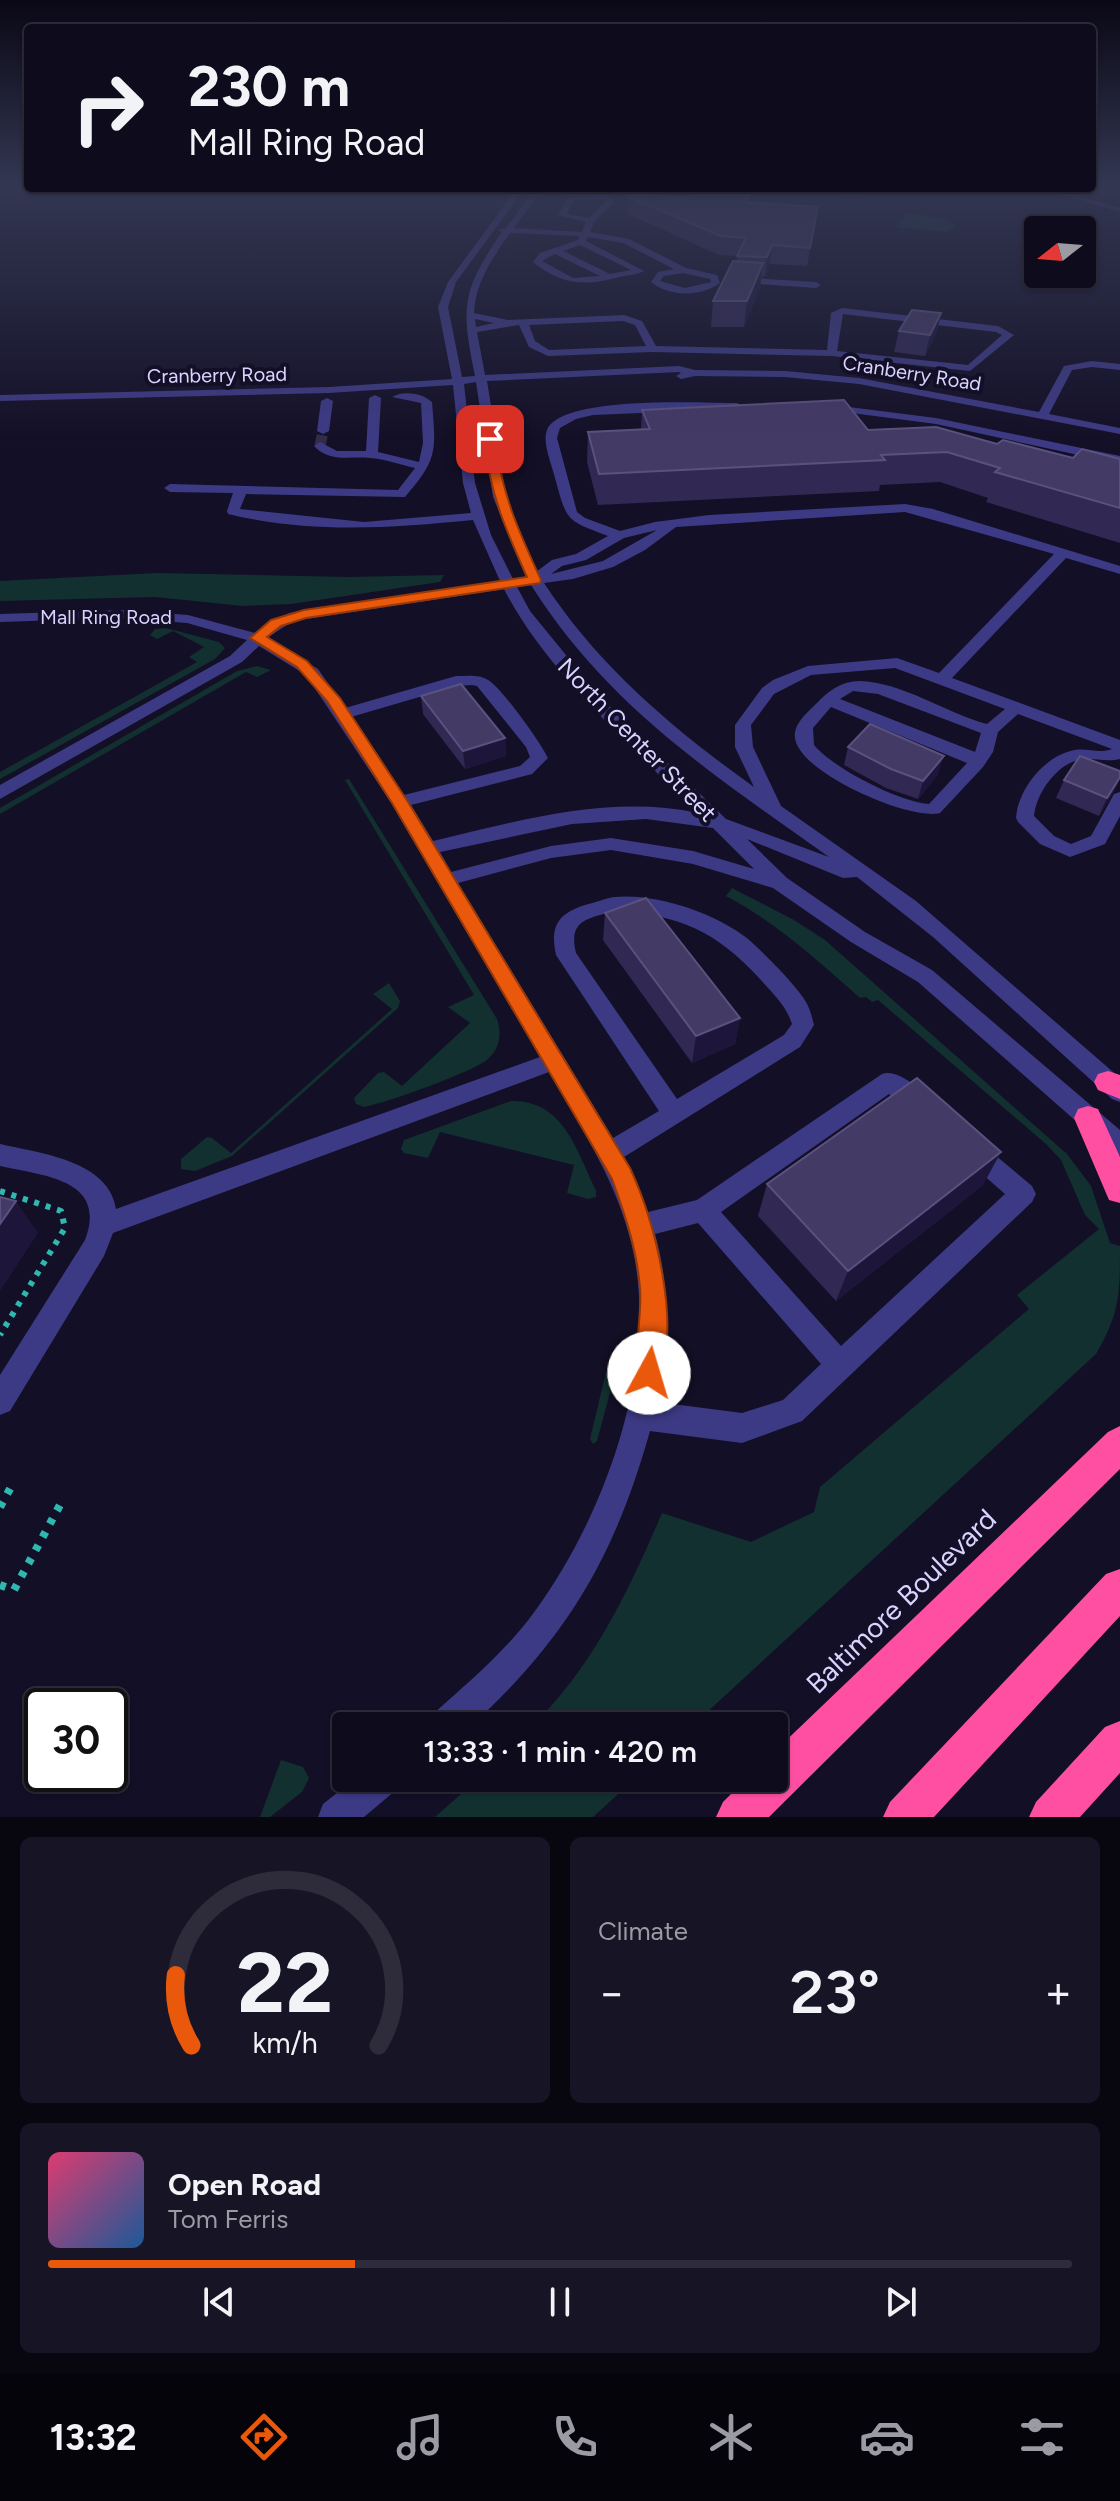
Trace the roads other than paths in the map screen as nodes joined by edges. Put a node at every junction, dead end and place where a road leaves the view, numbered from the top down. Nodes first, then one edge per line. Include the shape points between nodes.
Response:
1 (459, 272) edge
2 (482, 272) edge
3 (555, 272) edge
4 (598, 272) edge
5 (637, 272) edge
6 (673, 272) edge
7 (697, 272) edge
8 (611, 278) junction
9 (715, 279) junction
10 (816, 285) dead end
11 (469, 315) junction
12 (523, 322) junction
13 (508, 323) junction
14 (473, 330) junction
15 (728, 336) dead end
16 (652, 349) junction
17 (730, 349) junction
18 (788, 353) junction
19 (832, 353) junction
20 (1120, 367) edge
21 (785, 374) junction
22 (483, 382) junction
23 (458, 384) junction
24 (328, 396) junction
25 (0, 398) edge
26 (375, 398) junction
27 (751, 406) edge
28 (809, 406) edge
29 (1043, 415) junction
30 (323, 431) tunnel mouth
31 (1120, 431) edge
32 (320, 446) dead end
33 (372, 454) junction
34 (1120, 460) edge
35 (424, 467) junction
36 (170, 488) dead end
37 (241, 490) junction
38 (401, 494) junction
39 (478, 516) junction
40 (671, 525) junction
41 (364, 526) junction
42 (619, 535) junction
43 (1063, 553) junction
44 (1120, 570) edge
45 (535, 580) junction
46 (508, 584) junction
47 (0, 618) edge
48 (257, 638) junction
49 (942, 679) junction
50 (828, 700) junction
51 (1015, 706) junction
52 (342, 714) junction
53 (990, 730) junction
54 (1118, 755) edge
55 (977, 761) junction
56 (0, 793) edge
57 (1120, 798) edge
58 (400, 802) junction
59 (775, 812) junction
60 (717, 823) junction
61 (427, 849) junction
62 (445, 880) junction
63 (780, 883) junction
64 (879, 884) junction
65 (556, 1060) junction
66 (1116, 1087) edge
67 (674, 1114) junction
68 (1088, 1118) junction
69 (1120, 1145) edge
70 (610, 1153) junction
71 (0, 1155) edge
72 (1120, 1190) edge
73 (703, 1210) junction
74 (104, 1225) junction
75 (641, 1226) junction
76 (841, 1366) junction
77 (0, 1401) edge
78 (642, 1415) junction
79 (1120, 1444) edge
80 (1120, 1588) edge
81 (460, 1712) edge
82 (1120, 1742) edge
83 (367, 1792) edge
84 (336, 1817) edge
85 (738, 1817) edge
86 (905, 1817) edge
87 (1051, 1817) edge

1 - 23 street, North Center Street via 443,307
2 - 11 street, North Center Street via 470,298
3 - 8 street via 570,280
4 - 8 street
5 - 8 street
6 - 9 street via 661,274 655,282 692,290 712,286
7 - 9 street
9 - 10 street
11 - 13 street
11 - 14 street, North Center Street
12 - 13 street
12 - 16 street via 633,319
12 - 16 street via 527,342 548,353
13 - 14 street
14 - 22 street, North Center Street
15 - 17 street
16 - 17 street
17 - 18 street
18 - 19 street
18 - 21 street
19 - 19 street via 970,368 1009,335 915,317 842,311 836,313
20 - 29 street via 1068,368
21 - 22 street, Cranberry Road
21 - 29 street, Cranberry Road via 890,386
22 - 23 street, Cranberry Road
22 - 45 street, North Center Street via 503,509
23 - 24 street, Cranberry Road
23 - 39 street, North Center Street
24 - 25 street, Cranberry Road
24 - 26 street
24 - 30 street
26 - 33 street
26 - 35 street via 408,396 426,402 430,457
27 - 42 street via 591,412 558,423 551,438 571,513
28 - 34 street via 936,421
29 - 31 street, Cranberry Road
32 - 33 street via 336,454
33 - 35 street
35 - 38 street
36 - 37 street
37 - 38 street
37 - 41 street via 233,511 242,514
38 - 41 street
39 - 41 street
39 - 46 street, North Center Street
40 - 42 street
40 - 43 street via 905,508
40 - 45 street via 649,544 597,570
42 - 45 street via 581,557 557,563
43 - 44 street
43 - 49 street
45 - 46 street
45 - 59 street, North Center Street via 621,689 671,736
46 - 48 street via 304,614 276,623
46 - 60 street, North Center Street via 573,678
47 - 48 street, Mall Ring Road via 162,615 214,623
48 - 52 street, Mall Ring Road via 312,672
48 - 56 street via 236,659
49 - 51 street
49 - 59 street via 897,663 808,671 779,683 743,725 744,747
50 - 53 street via 840,690 866,686
50 - 55 street
50 - 55 street via 803,732 815,757 913,808 934,809
51 - 53 street
51 - 54 street
52 - 58 street, Mall Ring Road
52 - 58 street via 473,680 483,683 539,758 526,770
53 - 55 street via 990,744
54 - 57 street via 1071,756 1053,768 1024,808 1025,818 1047,840 1070,851 1098,840
58 - 61 street, Mall Ring Road
59 - 64 street, North Center Street
60 - 61 street via 665,814 572,816
60 - 63 street, North Center Street
60 - 64 street
61 - 62 street, Mall Ring Road
62 - 63 street via 551,852 611,844 693,858
62 - 65 street, Mall Ring Road
63 - 68 street, North Center Street via 925,976
64 - 66 street, North Center Street
65 - 70 street, Mall Ring Road
65 - 74 street
67 - 67 street via 792,1041 803,1025 797,1005 740,944 706,924 641,905 614,904 581,914 567,924 562,937 566,955
67 - 70 street
68 - 69 street, North Center Street
68 - 72 highway
70 - 75 street, Mall Ring Road
71 - 74 street via 87,1181 102,1196
73 - 75 street
73 - 76 street
73 - 76 street via 890,1081 1023,1194
74 - 77 street
75 - 78 street, Mall Ring Road via 654,1319
76 - 78 street via 792,1411 742,1428
78 - 81 street, Mall Ring Road via 595,1537 548,1621
79 - 85 highway, Baltimore Boulevard
80 - 86 highway
82 - 87 highway
83 - 84 street

